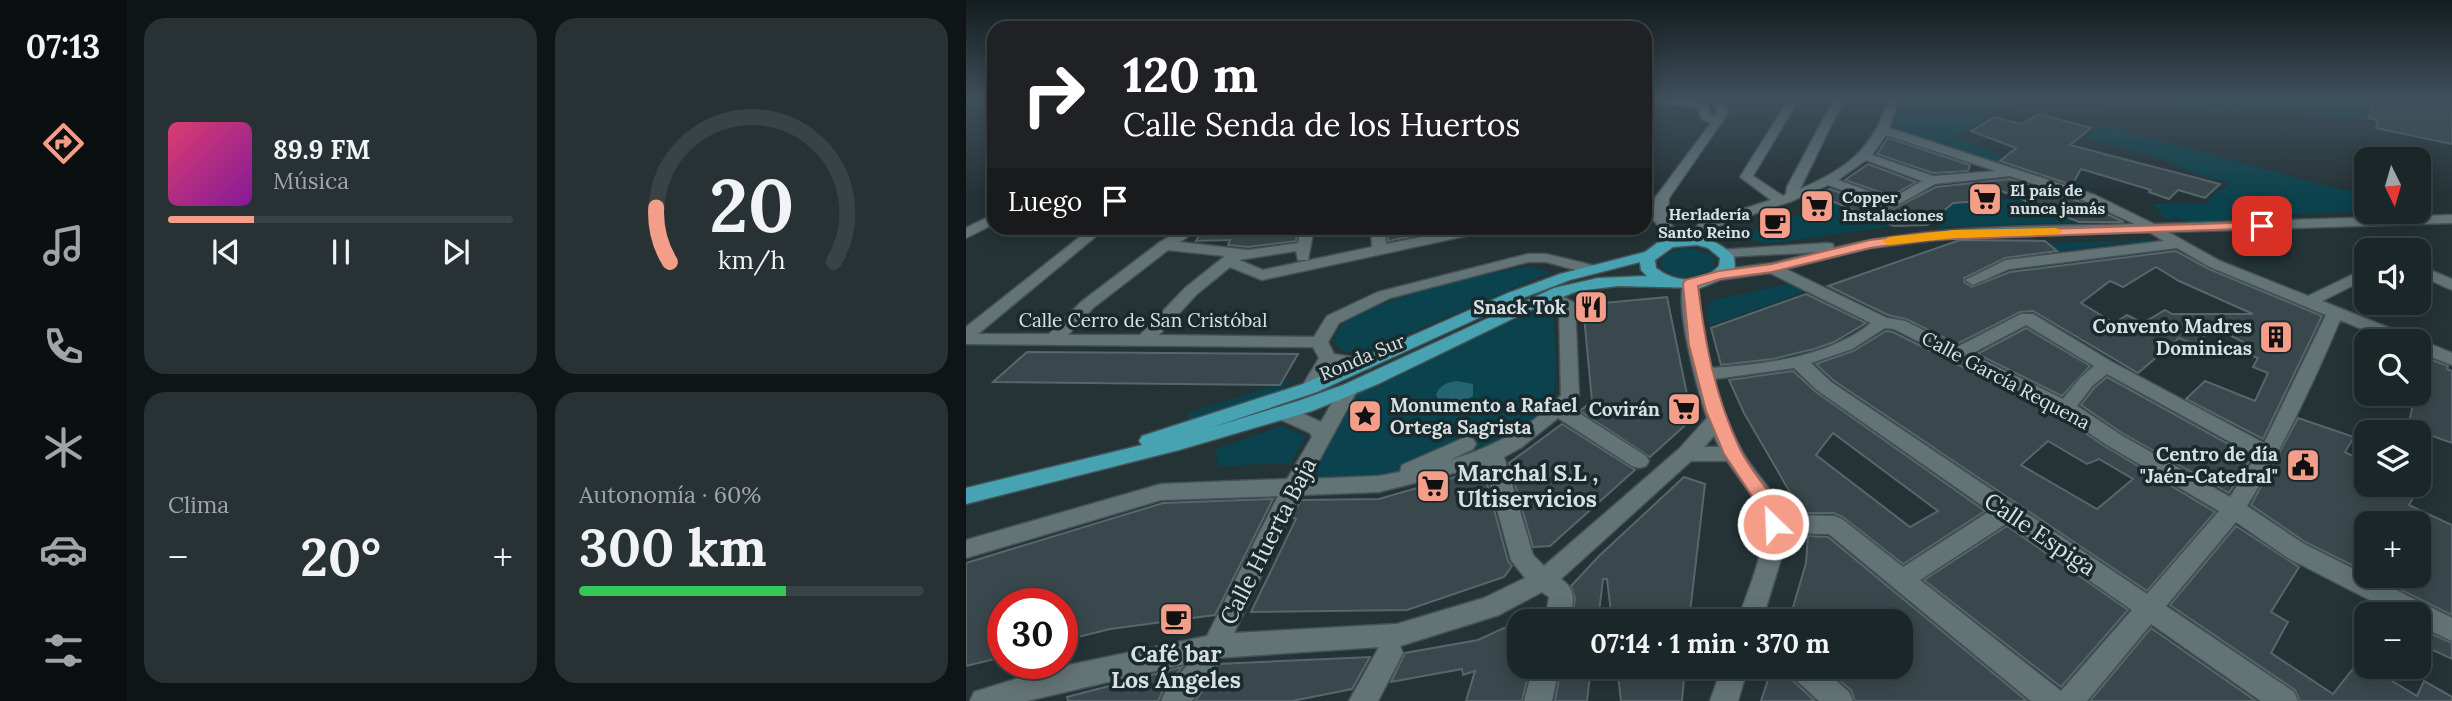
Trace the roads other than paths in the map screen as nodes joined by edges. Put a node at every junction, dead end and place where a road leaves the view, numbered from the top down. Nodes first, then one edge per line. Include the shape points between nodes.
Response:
1 (1710, 132) edge
2 (1774, 132) edge
3 (1822, 132) edge
4 (1883, 132) edge
5 (1889, 132) edge
6 (1865, 156) junction
7 (2012, 173) junction
8 (1932, 180) junction
9 (1828, 181) junction
10 (1786, 197) junction
11 (1652, 219) edge
12 (2452, 219) edge
13 (987, 222) edge
14 (2153, 230) junction
15 (966, 234) edge
16 (1089, 235) edge
17 (1181, 235) edge
18 (1306, 235) edge
19 (1379, 235) edge
20 (1453, 235) edge
21 (1677, 242) junction
22 (1697, 242) junction
23 (1870, 244) junction
24 (2178, 244) junction
25 (1165, 245) junction
26 (1304, 246) junction
27 (1380, 251) junction
28 (1724, 253) junction
29 (1650, 255) junction
30 (1234, 258) junction
31 (1301, 267) junction
32 (1772, 268) junction
33 (1591, 269) junction
34 (1719, 275) junction
35 (2431, 275) edge
36 (2354, 279) edge
37 (1973, 280) dead end
38 (1668, 281) junction
39 (1690, 284) junction
40 (2452, 285) edge
41 (1551, 296) junction
42 (2307, 303) junction
43 (2335, 314) junction
44 (1882, 322) junction
45 (2374, 329) edge
46 (966, 337) edge
47 (1052, 341) junction
48 (1144, 341) junction
49 (1324, 350) junction
50 (2431, 351) edge
51 (1956, 354) junction
52 (2452, 359) edge
53 (1799, 362) junction
54 (1364, 364) junction
55 (2106, 366) junction
56 (1705, 374) junction
57 (1310, 388) junction
58 (1349, 389) junction
59 (1558, 408) junction
60 (2066, 408) junction
61 (1284, 413) junction
62 (1718, 419) junction
63 (1321, 436) junction
64 (1466, 444) dead end
65 (1686, 454) junction
66 (1733, 454) junction
67 (2267, 454) junction
68 (1488, 457) junction
69 (1639, 461) dead end
70 (1069, 469) junction
71 (1406, 478) junction
72 (1293, 488) junction
73 (966, 496) edge
74 (2234, 509) junction
75 (2008, 511) junction
76 (1773, 524) junction
77 (966, 550) edge
78 (1543, 580) junction
79 (1900, 581) junction
80 (2148, 608) junction
81 (1559, 609) edge
82 (1754, 609) edge
83 (2452, 630) edge
84 (1208, 652) junction
85 (1390, 653) dead end
86 (1543, 679) edge
87 (1731, 679) edge
88 (1814, 679) edge
89 (984, 701) edge
90 (1175, 701) edge
91 (1363, 701) edge
92 (1538, 701) edge
93 (1724, 701) edge
94 (1839, 701) edge
95 (2052, 701) edge
96 (2070, 701) edge
97 (2284, 701) edge

1 - 11 street via 1655,198
2 - 10 street via 1746,177
3 - 10 street
4 - 6 street
5 - 7 street
6 - 8 street
6 - 9 street
7 - 8 street
7 - 14 street via 2090,198
8 - 9 street via 1892,204
9 - 10 street
10 - 22 street via 1704,226
11 - 21 street
12 - 14 street
13 - 15 street
14 - 23 street via 1954,234
14 - 24 street
16 - 46 street
17 - 25 street
18 - 26 street
19 - 27 street
20 - 27 street
21 - 22 main road
21 - 29 main road, Ronda Sur
22 - 28 main road
23 - 28 street
23 - 32 street
24 - 37 street via 2006,265
24 - 42 street
25 - 30 street
25 - 47 street via 1087,304
26 - 30 street
26 - 31 street
27 - 31 street
28 - 34 main road via 1728,262
29 - 33 main road, Ronda Sur
29 - 38 main road via 1649,270
30 - 31 street via 1262,275
30 - 48 street via 1191,291
32 - 34 street
32 - 44 street, Calle García Requena
33 - 49 street via 1528,258 1384,295 1333,320
33 - 54 main road, Ronda Sur via 1514,296
34 - 39 main road
35 - 40 street
36 - 42 street
38 - 39 main road, Ronda Sur
38 - 41 main road, Ronda Sur via 1588,284
39 - 56 street
41 - 58 main road, Ronda Sur
41 - 59 street via 1567,303 1570,396
42 - 43 street
43 - 45 street
43 - 67 street
44 - 51 street, Calle García Requena via 1899,325
44 - 53 street via 1856,340
46 - 47 street, Calle Cerro de San Cristóbal
47 - 48 street, Calle Cerro de San Cristóbal
48 - 49 street, Calle Cerro de San Cristóbal
49 - 54 street, Calle Cerro de San Cristóbal
49 - 57 street
50 - 52 street
51 - 55 street via 2027,318
51 - 60 street, Calle García Requena
53 - 56 street
53 - 75 street, Calle Espiga via 1824,386
54 - 57 main road, Ronda Sur
55 - 60 street
55 - 67 street
56 - 62 street
57 - 70 main road, Ronda Sur
58 - 61 main road, Ronda Sur
58 - 63 street, Calle Huerta Baja
59 - 68 street
59 - 69 street
60 - 74 street, Calle García Requena
61 - 63 street, Calle Huerta Baja via 1319,429
61 - 70 main road, Ronda Sur via 1195,441
62 - 65 street
62 - 66 street
63 - 72 street, Calle Huerta Baja
64 - 71 street via 1409,470
65 - 66 street
65 - 78 street
66 - 76 street via 1769,507
67 - 74 street
68 - 71 street
68 - 78 street via 1497,463 1524,560
70 - 73 main road, Ronda Sur
71 - 72 street via 1379,484
72 - 77 street via 1161,492
72 - 84 street, Calle Huerta Baja
74 - 80 street
74 - 83 street, Calle García Requena via 2296,551
75 - 79 street
75 - 80 street, Calle Espiga
76 - 79 street via 1834,526
76 - 82 street via 1771,551
78 - 81 street via 1562,593
78 - 84 street via 1490,607 1397,635
79 - 95 street
80 - 96 street
80 - 97 street, Calle Espiga
84 - 89 street via 1045,683
84 - 90 street, Calle Huerta Baja
85 - 91 street
86 - 92 street
87 - 93 street
88 - 94 street

